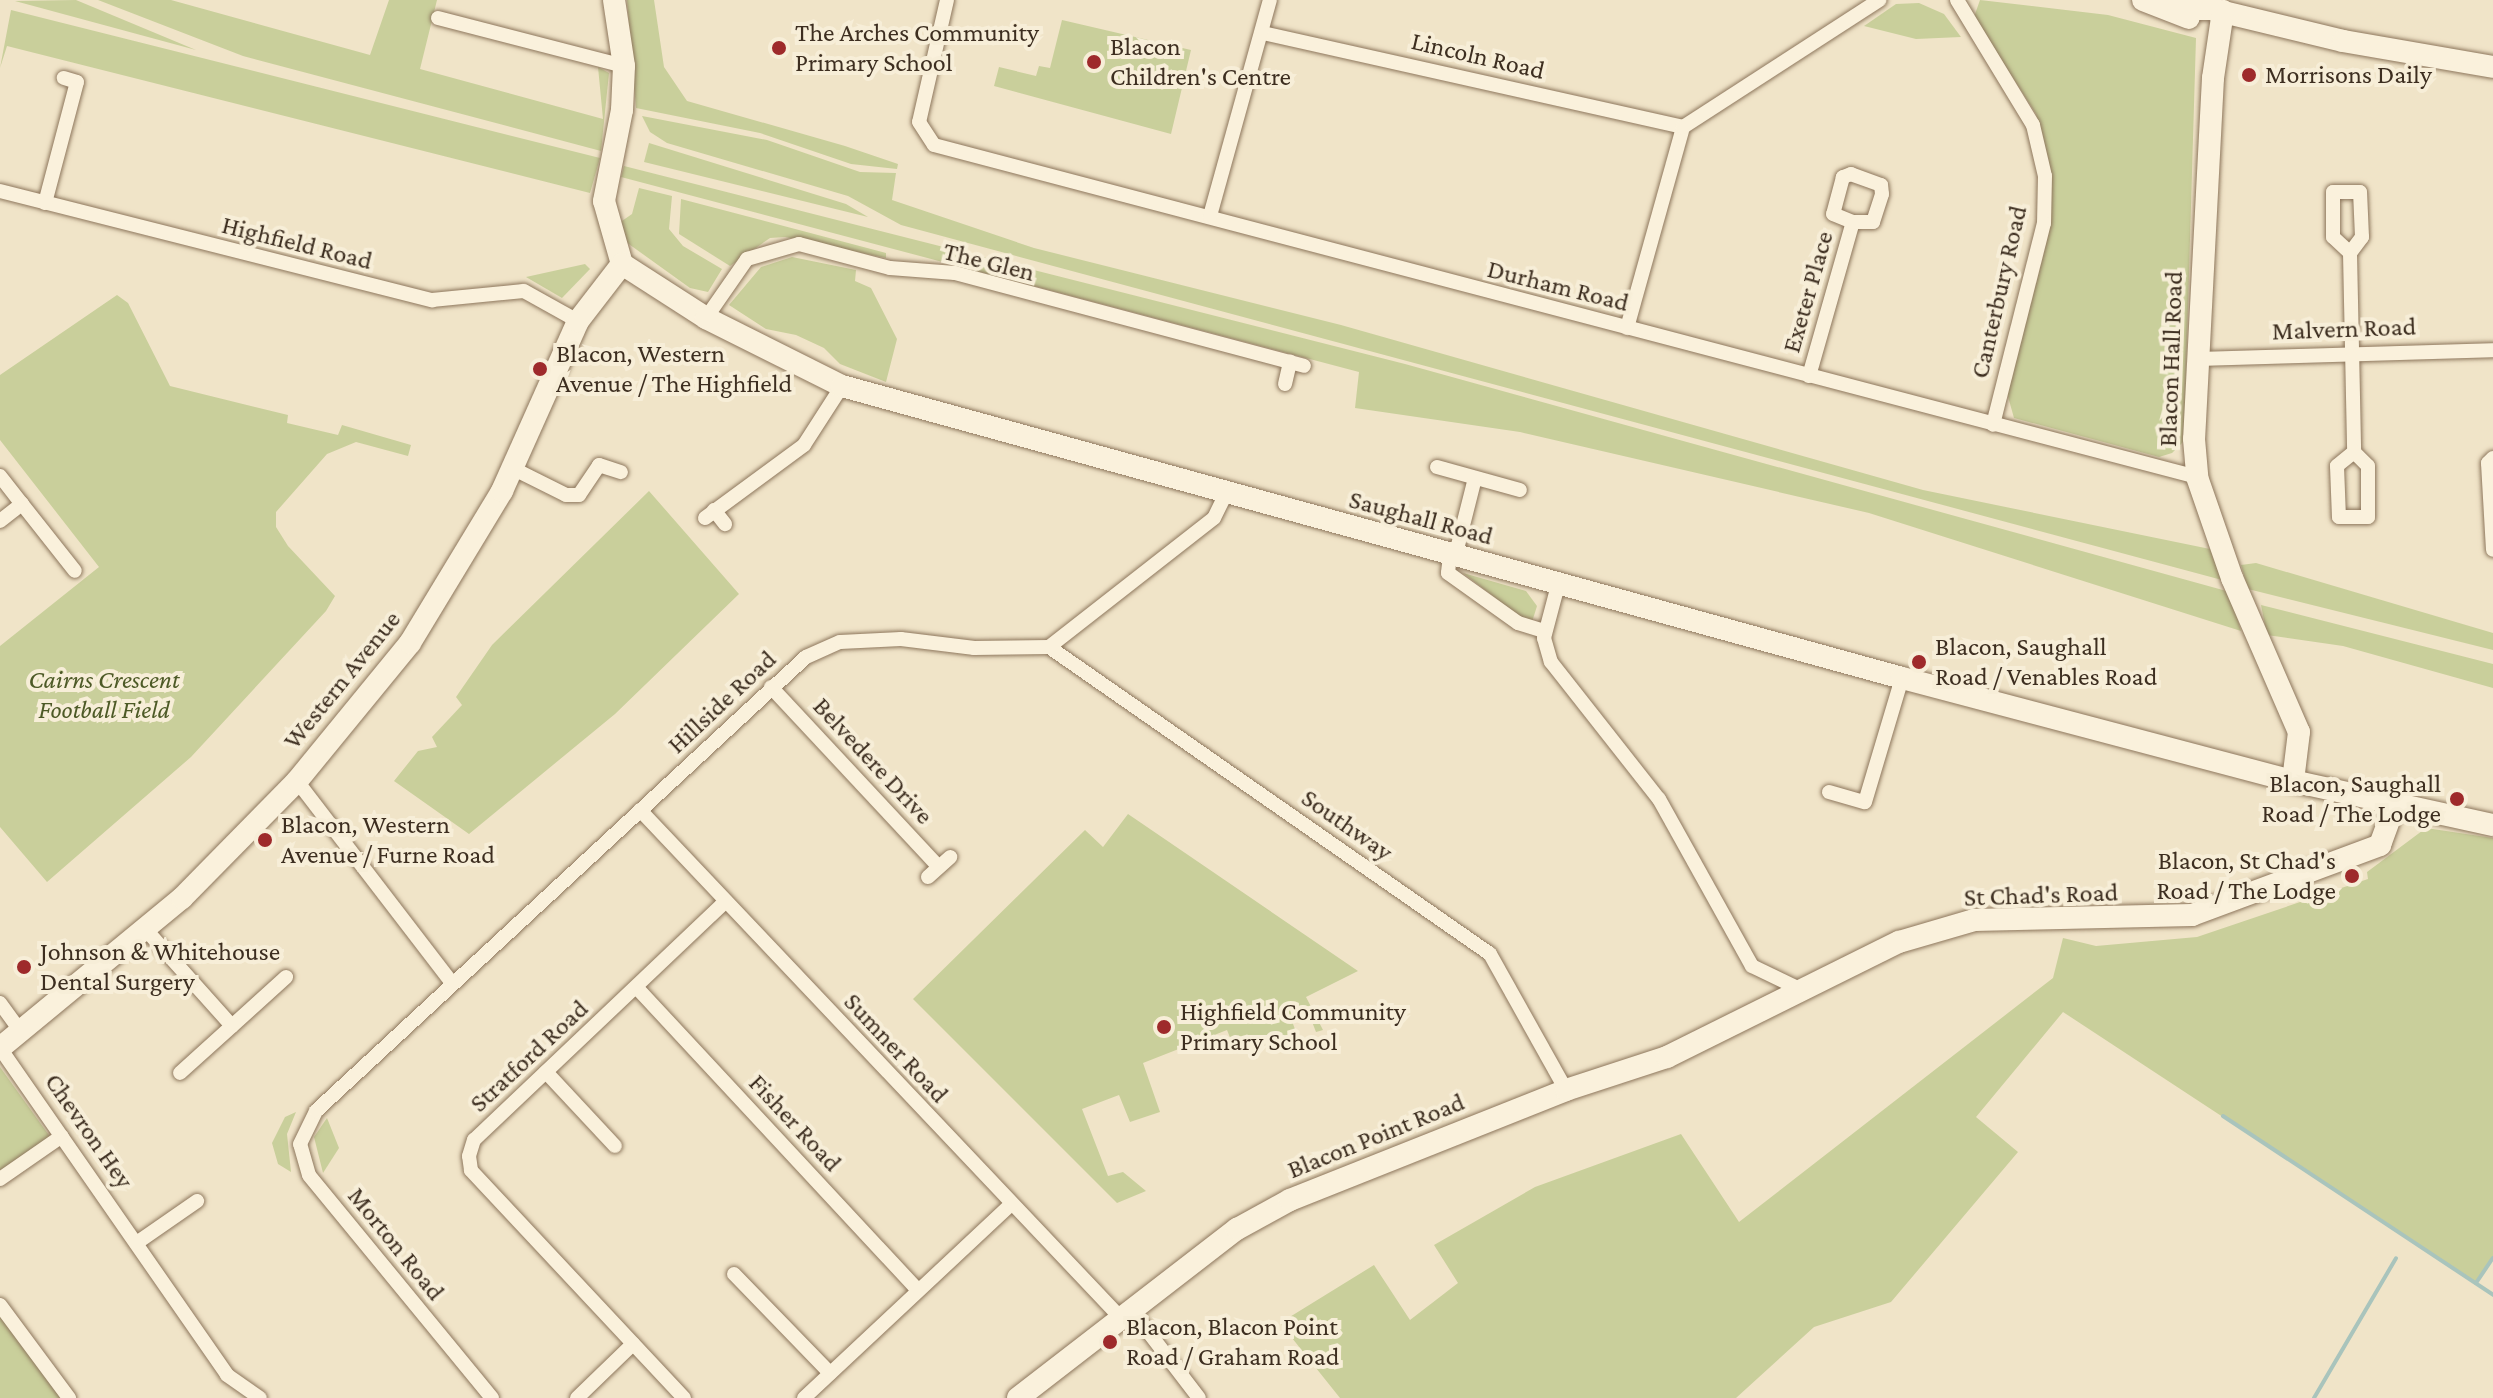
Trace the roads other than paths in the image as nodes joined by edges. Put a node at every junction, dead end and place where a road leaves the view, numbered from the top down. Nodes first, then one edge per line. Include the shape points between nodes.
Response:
1 (614, 0) edge
2 (947, 0) edge
3 (1270, 0) edge
4 (1879, 0) edge
5 (1957, 0) edge
6 (2143, 0) edge
7 (2216, 17) junction
8 (438, 18) dead end
9 (1263, 33) junction
10 (624, 66) junction
11 (2493, 67) edge
12 (64, 78) dead end
13 (1683, 127) junction
14 (0, 191) edge
15 (45, 203) junction
16 (1210, 216) junction
17 (1853, 222) dead end
18 (2350, 253) dead end
19 (622, 264) junction
20 (706, 318) junction
21 (578, 321) junction
22 (1627, 328) junction
23 (2493, 350) edge
24 (2352, 352) junction
25 (2197, 359) junction
26 (1809, 376) junction
27 (1285, 384) dead end
28 (842, 386) junction
29 (1993, 425) junction
30 (2354, 452) dead end
31 (2493, 458) edge
32 (1437, 467) dead end
33 (512, 468) junction
34 (621, 472) dead end
35 (0, 476) edge
36 (2197, 477) junction
37 (1475, 478) junction
38 (1520, 490) dead end
39 (1226, 493) junction
40 (22, 504) junction
41 (0, 521) edge
42 (725, 524) dead end
43 (2493, 550) edge
44 (1452, 556) junction
45 (75, 571) dead end
46 (1558, 585) junction
47 (1545, 631) junction
48 (1049, 647) junction
49 (1902, 678) junction
50 (771, 687) junction
51 (297, 781) junction
52 (2293, 781) junction
53 (1829, 792) dead end
54 (2395, 804) junction
55 (640, 810) junction
56 (2493, 825) edge
57 (939, 867) dead end
58 (725, 902) junction
59 (147, 931) junction
60 (286, 977) dead end
61 (451, 982) junction
62 (638, 989) junction
63 (1799, 993) junction
64 (0, 1003) edge
65 (232, 1026) junction
66 (20, 1031) junction
67 (0, 1048) edge
68 (546, 1072) junction
69 (180, 1073) dead end
70 (1566, 1090) junction
71 (316, 1111) joint
72 (62, 1136) junction
73 (615, 1146) dead end
74 (0, 1179) edge
75 (197, 1201) dead end
76 (1009, 1206) junction
77 (138, 1242) junction
78 (735, 1273) dead end
79 (917, 1289) junction
80 (0, 1305) edge
81 (1125, 1312) junction
82 (633, 1344) junction
83 (830, 1373) junction
84 (69, 1398) edge
85 (260, 1398) edge
86 (492, 1398) edge
87 (577, 1398) edge
88 (684, 1398) edge
89 (804, 1398) edge
90 (1018, 1398) edge
91 (1199, 1398) edge

1 - 10 street
2 - 16 street, Durham Road via 919,122 934,145
3 - 9 street
4 - 13 street
5 - 29 street, Canterbury Road via 2033,125 2045,176 2044,223
6 - 7 street
7 - 11 street via 2284,22 2289,29
7 - 25 street, Blacon Hall Road
8 - 10 street
9 - 13 street, Lincoln Road
9 - 16 street
10 - 19 street via 620,123 604,201
12 - 15 street via 77,82
13 - 22 street
14 - 15 street, Highfield Road
15 - 21 street, Highfield Road via 432,300 524,291
16 - 22 street, Durham Road
17 - 26 street, Exeter Place
18 - 24 street
19 - 20 street, Saughall Road
19 - 21 street, Western Avenue
20 - 27 street, The Glen via 747,259 799,244 890,268 955,273 1297,364
20 - 28 street, Saughall Road
21 - 33 street, Western Avenue
22 - 26 street, Durham Road
23 - 24 street, Malvern Road
24 - 25 street, Malvern Road
24 - 30 street
25 - 36 street, Blacon Hall Road
26 - 29 street, Durham Road
28 - 39 street, Saughall Road
28 - 42 street via 804,445 710,514
29 - 36 street, Durham Road
31 - 43 street via 2488,463
32 - 37 street
33 - 34 street via 566,495 579,495 599,465
33 - 51 street, Western Avenue via 465,559 410,643
35 - 40 street
36 - 52 street, Blacon Hall Road via 2232,578 2299,732
37 - 38 street
37 - 44 street
39 - 44 street, Saughall Road
39 - 48 street via 1214,518
40 - 41 street
40 - 45 street
44 - 46 street, Saughall Road
44 - 47 street via 1448,573 1518,623
46 - 47 street
46 - 49 street, Saughall Road
47 - 63 street via 1551,662 1659,799 1752,966
48 - 50 street, Hillside Road via 840,642 806,657
48 - 70 street, Southway via 1490,954
49 - 52 street, Saughall Road
49 - 53 street via 1865,802
50 - 55 street, Hillside Road
50 - 57 street, Belvedere Drive
51 - 59 street, Western Avenue
51 - 61 street
52 - 54 street, Saughall Road
54 - 56 street, Saughall Road
54 - 63 street, St Chad's Road via 2380,845 2192,915 1974,920 1899,942
55 - 58 street, Sumner Road
55 - 61 street, Hillside Road
58 - 62 street, Stratford Road
58 - 76 street, Sumner Road
59 - 65 street
59 - 66 street, Western Avenue
60 - 65 street
61 - 71 street, Hillside Road
62 - 68 street, Stratford Road
62 - 79 street, Fisher Road
63 - 70 street, Blacon Point Road via 1667,1057
64 - 66 street
65 - 69 street
66 - 67 street, Western Avenue
67 - 72 street, Chevron Hey
68 - 73 street
68 - 82 street, Stratford Road via 474,1140 471,1170
70 - 81 street, Blacon Point Road via 1290,1200 1237,1229
71 - 86 street, Morton Road via 300,1144 309,1175
72 - 74 street
72 - 77 street, Chevron Hey
75 - 77 street
76 - 79 street
76 - 81 street, Sumner Road
77 - 85 street, Chevron Hey via 227,1375
78 - 83 street
79 - 83 street
80 - 84 street
81 - 90 street, Blacon Point Road
81 - 91 street, Sumner Road
82 - 87 street
82 - 88 street, Stratford Road
83 - 89 street

